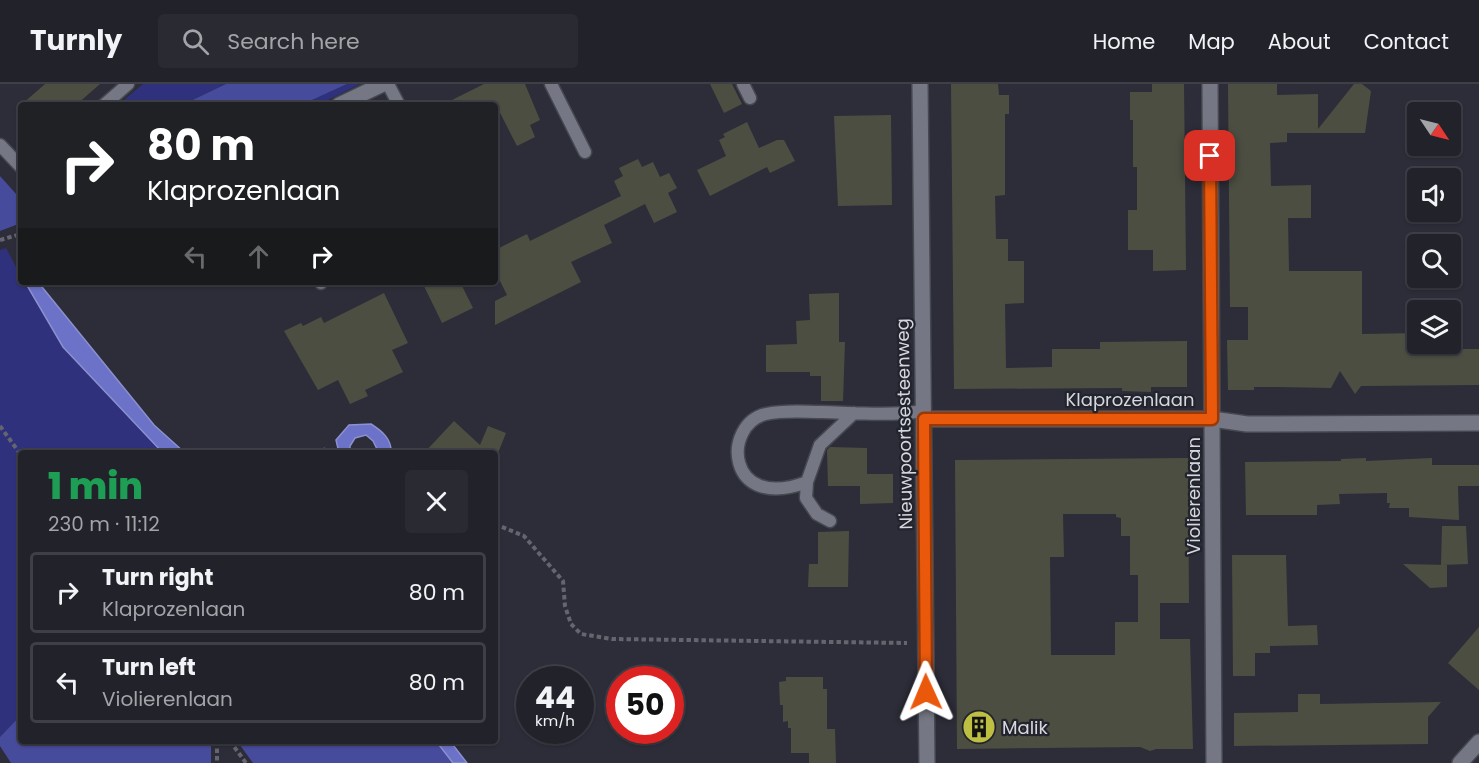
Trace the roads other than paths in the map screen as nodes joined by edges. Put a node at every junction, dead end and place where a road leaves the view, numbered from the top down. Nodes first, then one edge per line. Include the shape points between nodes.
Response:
1 (128, 84) edge
2 (383, 84) edge
3 (388, 84) edge
4 (551, 84) edge
5 (743, 84) edge
6 (920, 84) edge
7 (1209, 84) edge
8 (750, 98) dead end
9 (107, 102) edge
10 (345, 102) edge
11 (397, 102) edge
12 (0, 145) edge
13 (585, 152) dead end
14 (18, 164) edge
15 (854, 413) junction
16 (923, 415) junction
17 (1212, 419) junction
18 (1479, 423) edge
19 (807, 482) junction
20 (830, 521) dead end
21 (1479, 742) edge
22 (927, 763) edge
23 (1214, 763) edge
24 (1461, 763) edge

1 - 9 lane
2 - 10 street
3 - 11 lane
4 - 13 lane
5 - 8 lane
6 - 16 street, Nieuwpoortsesteenweg
7 - 17 street, Violierenlaan
12 - 14 lane
15 - 16 lane
15 - 19 lane via 820,445
15 - 19 lane via 764,414 740,438 738,460 744,475 756,485 792,488
16 - 17 street, Klaprozenlaan
16 - 22 street, Nieuwpoortsesteenweg
17 - 18 street, Klaprozenlaan via 1247,424
17 - 23 street, Violierenlaan
19 - 20 lane via 806,498 817,514
21 - 24 street

